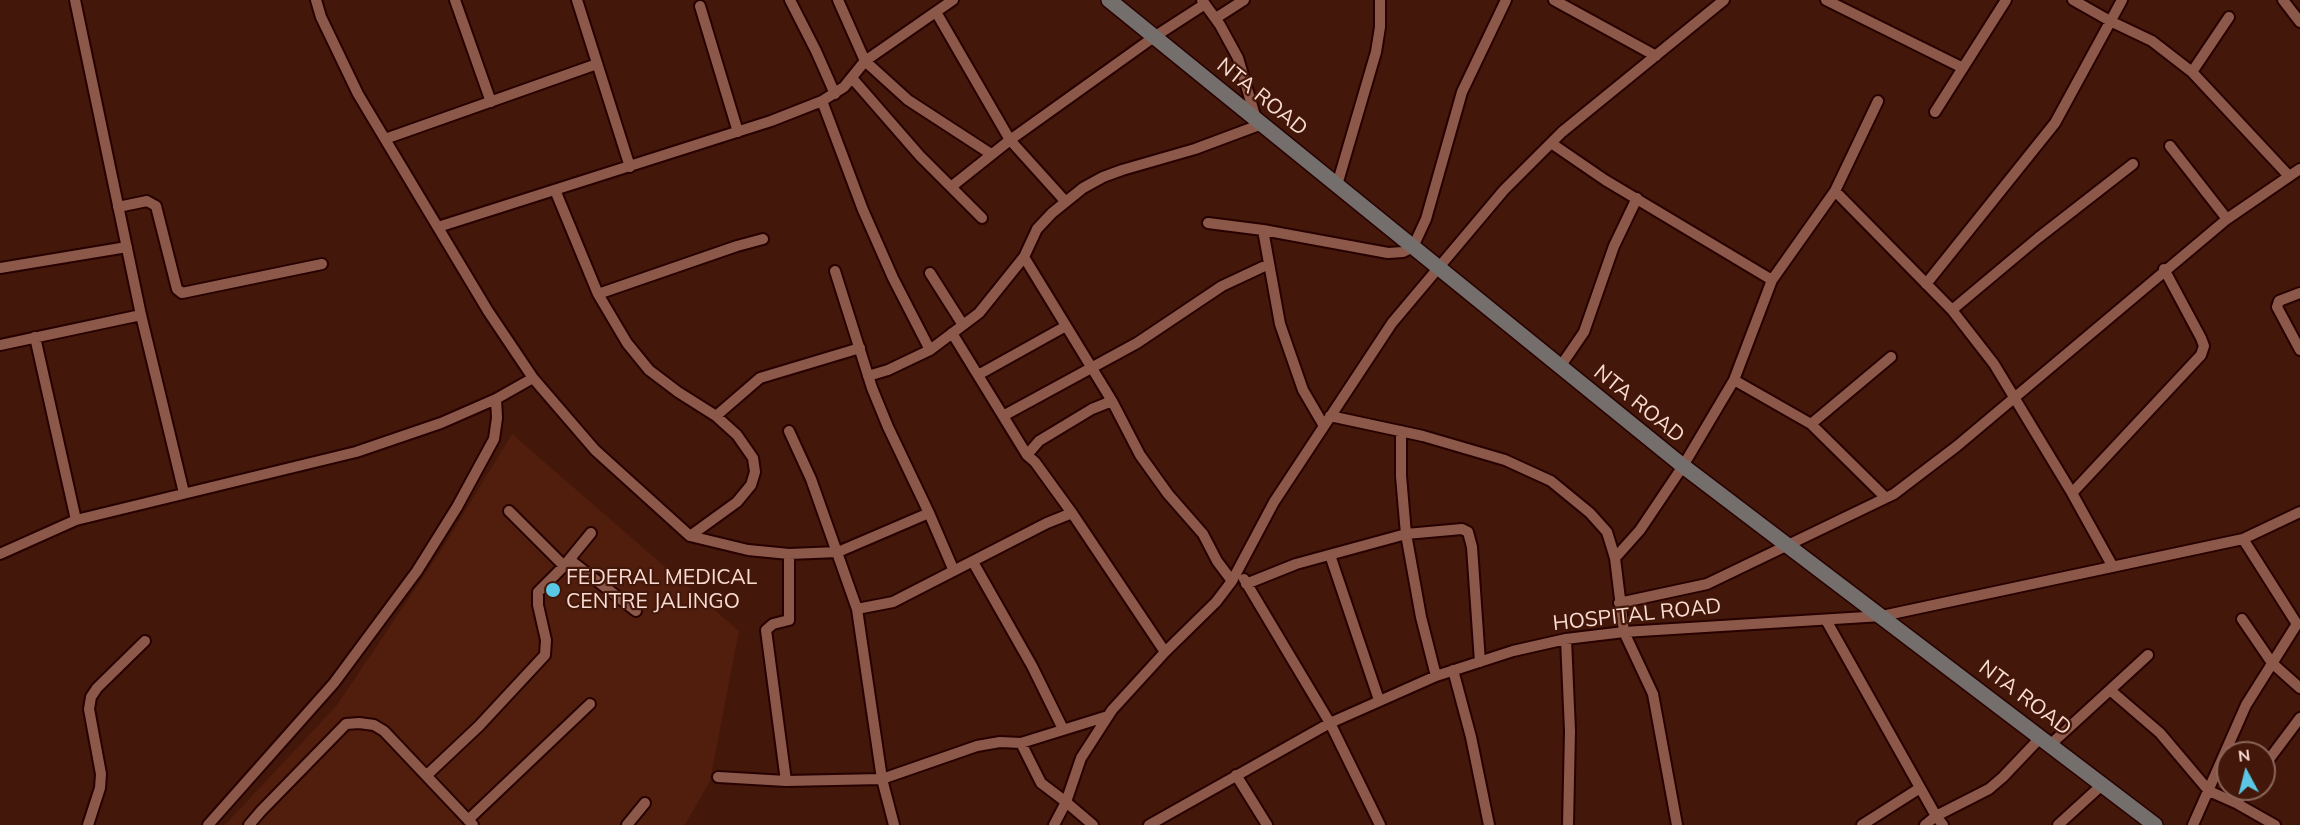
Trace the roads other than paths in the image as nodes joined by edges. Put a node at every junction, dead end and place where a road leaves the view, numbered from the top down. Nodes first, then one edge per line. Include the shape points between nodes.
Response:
1 (75, 0) edge
2 (316, 0) edge
3 (455, 0) edge
4 (577, 0) edge
5 (790, 0) edge
6 (838, 0) edge
7 (953, 0) edge
8 (1109, 0) edge
9 (1244, 0) edge
10 (1380, 0) edge
11 (1554, 0) edge
12 (1723, 0) edge
13 (1826, 0) edge
14 (2006, 0) edge
15 (2073, 0) edge
16 (2122, 0) edge
17 (2283, 0) edge
18 (1502, 1) edge
19 (1204, 2) edge
20 (700, 6) dead end
21 (936, 12) junction
22 (2229, 17) dead end
23 (1216, 18) junction
24 (2110, 21) junction
25 (2300, 22) edge
26 (1154, 37) junction
27 (1656, 56) junction
28 (866, 61) junction
29 (597, 64) junction
30 (1963, 68) junction
31 (2192, 72) junction
32 (852, 78) junction
33 (835, 94) junction
34 (1878, 100) dead end
35 (822, 101) junction
36 (491, 102) junction
37 (1935, 112) dead end
38 (1259, 121) junction
39 (738, 132) junction
40 (385, 139) junction
41 (1010, 140) junction
42 (1551, 143) junction
43 (2170, 146) dead end
44 (991, 154) junction
45 (2133, 164) dead end
46 (630, 167) junction
47 (2300, 169) edge
48 (2289, 176) junction
49 (1337, 185) junction
50 (951, 186) junction
51 (555, 190) junction
52 (1834, 191) junction
53 (1637, 198) junction
54 (1065, 201) junction
55 (118, 207) junction
56 (982, 218) dead end
57 (2227, 219) junction
58 (1208, 223) dead end
59 (438, 227) junction
60 (1263, 230) junction
61 (763, 239) dead end
62 (127, 247) junction
63 (1413, 247) junction
64 (1024, 257) junction
65 (322, 264) dead end
66 (1269, 264) junction
67 (1439, 267) junction
68 (0, 268) edge
69 (2164, 269) junction
70 (835, 270) dead end
71 (930, 273) dead end
72 (1772, 280) junction
73 (1926, 284) junction
74 (2300, 292) edge
75 (598, 294) junction
76 (1952, 310) junction
77 (141, 315) junction
78 (963, 325) junction
79 (1066, 326) junction
80 (952, 333) junction
81 (35, 337) junction
82 (0, 345) edge
83 (2299, 347) edge
84 (860, 348) junction
85 (930, 350) junction
86 (1891, 357) dead end
87 (1560, 367) junction
88 (1092, 369) junction
89 (978, 375) junction
90 (868, 376) junction
91 (533, 378) junction
92 (1734, 380) junction
93 (2014, 398) junction
94 (496, 399) junction
95 (1112, 401) junction
96 (716, 416) junction
97 (1003, 416) junction
98 (1330, 416) junction
99 (1811, 424) junction
100 (1324, 426) junction
101 (789, 431) dead end
102 (1401, 431) junction
103 (1027, 455) junction
104 (1683, 466) junction
105 (184, 493) junction
106 (2072, 493) junction
107 (1886, 498) junction
108 (509, 511) dead end
109 (2300, 512) edge
110 (929, 513) junction
111 (1072, 513) junction
112 (75, 520) junction
113 (591, 533) dead end
114 (1406, 534) junction
115 (690, 536) junction
116 (2243, 539) junction
117 (1787, 544) junction
118 (838, 552) junction
119 (0, 554) edge
120 (789, 554) junction
121 (1330, 555) junction
122 (1615, 558) junction
123 (973, 562) junction
124 (567, 563) junction
125 (2113, 567) junction
126 (1239, 570) junction
127 (954, 571) junction
128 (1232, 581) junction
129 (1246, 584) junction
130 (1618, 603) junction
131 (857, 609) junction
132 (636, 610) dead end
133 (1882, 616) junction
134 (2242, 619) dead end
135 (1826, 620) junction
136 (2299, 623) edge
137 (1624, 632) junction
138 (1566, 639) junction
139 (145, 641) dead end
140 (1165, 652) junction
141 (2148, 655) dead end
142 (1480, 662) junction
143 (2272, 663) junction
144 (1453, 670) junction
145 (1436, 676) junction
146 (2300, 688) edge
147 (2110, 690) junction
148 (1378, 700) junction
149 (590, 704) dead end
150 (1108, 716) junction
151 (2300, 717) edge
152 (1330, 723) junction
153 (1062, 729) junction
154 (2046, 741) junction
155 (1021, 743) junction
156 (2276, 750) edge
157 (427, 775) junction
158 (1236, 775) junction
159 (717, 777) dead end
160 (882, 779) junction
161 (786, 781) junction
162 (2103, 784) junction
163 (1920, 788) junction
164 (2209, 791) junction
165 (1066, 802) junction
166 (645, 803) dead end
167 (2236, 803) joint
168 (1936, 816) junction
169 (471, 822) edge
170 (88, 825) edge
171 (208, 825) edge
172 (249, 825) edge
173 (627, 825) edge
174 (894, 825) edge
175 (1054, 825) edge
176 (1093, 825) edge
177 (1149, 825) edge
178 (1267, 825) edge
179 (1380, 825) edge
180 (1489, 825) edge
181 (1568, 825) edge
182 (1677, 825) edge
183 (1862, 825) edge
184 (1925, 825) edge
185 (1943, 825) edge
186 (2058, 825) edge
187 (2155, 825) edge
188 (2193, 825) edge
189 (2275, 825) edge

1 - 55 street
2 - 40 street via 358,94
3 - 36 street
4 - 29 street
5 - 33 street
6 - 28 street
7 - 21 street
8 - 26 street, NTA ROAD
9 - 23 street
10 - 49 street via 1376,52
11 - 27 street
12 - 27 street
13 - 30 street
14 - 30 street
15 - 24 street
16 - 24 street
17 - 25 street
18 - 63 street via 1462,92 1426,219
19 - 23 street
19 - 26 street
20 - 39 street
21 - 28 street
21 - 41 street
22 - 31 street
23 - 38 street via 1238,58
24 - 31 street via 2152,40
24 - 73 street via 2055,123
26 - 38 street, NTA ROAD
26 - 41 street
27 - 42 street
28 - 32 street
28 - 44 street via 908,100
29 - 36 street
29 - 46 street
30 - 37 street
31 - 48 street
32 - 33 street
32 - 50 street
33 - 35 street
34 - 52 street
35 - 39 street
35 - 85 street via 863,210
36 - 40 street
38 - 49 street, NTA ROAD
38 - 54 street via 1195,149 1103,177
39 - 46 street
40 - 59 street
41 - 44 street
41 - 54 street
42 - 53 street
42 - 67 street via 1504,190
43 - 57 street
44 - 50 street
45 - 76 street
46 - 51 street
47 - 48 street
48 - 57 street
49 - 63 street, NTA ROAD
50 - 56 street
51 - 59 street
51 - 75 street
52 - 72 street
52 - 73 street
53 - 72 street
53 - 87 street via 1614,246 1584,332
54 - 64 street via 1038,229
55 - 62 street
55 - 65 street via 147,201 156,206 177,289 182,293
57 - 69 street
58 - 60 street
59 - 91 street
60 - 63 street via 1388,253
60 - 66 street
61 - 75 street
62 - 68 street
62 - 77 street
63 - 67 street, NTA ROAD
64 - 78 street via 979,313
64 - 79 street
66 - 88 street via 1221,286
66 - 100 street via 1280,324 1303,390
67 - 87 street, NTA ROAD
67 - 98 street via 1392,323
69 - 93 street
69 - 106 street via 2201,338 2201,355
70 - 84 street
71 - 78 street
72 - 92 street
73 - 76 street
74 - 83 street via 2279,301 2277,307
75 - 96 street via 627,343 649,370
76 - 93 street via 1994,364
77 - 81 street
77 - 105 street
78 - 80 street
79 - 88 street
79 - 89 street
80 - 85 street
80 - 89 street
81 - 82 street
81 - 112 street
84 - 90 street
84 - 96 street via 760,378
85 - 90 street
86 - 99 street
87 - 104 street, NTA ROAD
88 - 95 street
88 - 97 street
89 - 97 street
90 - 110 street
91 - 94 street
91 - 115 street via 595,450
92 - 99 street
92 - 104 street
93 - 106 street
93 - 107 street
94 - 105 street via 356,452
94 - 171 street via 494,439 417,571 334,683
95 - 103 street via 1040,441
95 - 128 street via 1140,455 1203,534
96 - 115 street via 746,445 755,472 751,485 737,502
97 - 103 street
98 - 100 street
98 - 102 street
99 - 107 street
100 - 126 street via 1274,502
101 - 118 street via 812,479
102 - 114 street
102 - 122 street via 1505,460 1551,481 1607,532
103 - 111 street
104 - 117 street, NTA ROAD
104 - 122 street via 1640,530
105 - 112 street
106 - 125 street
107 - 117 street
108 - 124 street
109 - 116 street, HOSPITAL ROAD
110 - 118 street
110 - 127 street
111 - 123 street
111 - 140 street
112 - 119 street
113 - 124 street
114 - 121 street
114 - 142 street via 1462,529 1471,537
114 - 145 street
115 - 120 street via 748,550
116 - 125 street, HOSPITAL ROAD
116 - 136 street
117 - 130 street via 1707,584
117 - 133 street, NTA ROAD
118 - 120 street
118 - 131 street
120 - 161 street via 789,620 766,630
121 - 129 street
121 - 148 street
122 - 130 street
123 - 127 street
123 - 153 street via 1032,666
124 - 132 street
124 - 157 street via 538,592 546,655
125 - 133 street, HOSPITAL ROAD
126 - 128 street
126 - 129 street
127 - 131 street via 893,602
128 - 140 street
129 - 152 street
130 - 137 street
131 - 160 street
133 - 135 street, HOSPITAL ROAD
133 - 154 street, NTA ROAD
134 - 143 street
135 - 137 street, HOSPITAL ROAD
135 - 163 street
136 - 143 street
137 - 138 street, HOSPITAL ROAD
137 - 182 street via 1653,694
138 - 142 street, HOSPITAL ROAD
138 - 181 street via 1570,731
139 - 170 street via 91,697 89,709 101,774
140 - 150 street
141 - 147 street
142 - 144 street, HOSPITAL ROAD
143 - 146 street
143 - 164 street via 2246,705
144 - 145 street, HOSPITAL ROAD
144 - 180 street
145 - 148 street, HOSPITAL ROAD
147 - 154 street
147 - 164 street via 2160,733
148 - 152 street, HOSPITAL ROAD
149 - 169 street
150 - 153 street
150 - 165 street via 1081,758
151 - 156 street
152 - 158 street, HOSPITAL ROAD
152 - 179 street
153 - 155 street
154 - 162 street, NTA ROAD
154 - 168 street via 1989,789
155 - 160 street via 977,746
155 - 165 street via 1041,783
157 - 169 street
157 - 172 street via 384,731 374,725 346,724
158 - 177 street, HOSPITAL ROAD
158 - 178 street
159 - 161 street
160 - 161 street
160 - 174 street
162 - 186 street
162 - 187 street, NTA ROAD
163 - 168 street
163 - 183 street
164 - 167 street
164 - 188 street
165 - 175 street
165 - 176 street
166 - 173 street
167 - 189 street
168 - 184 street
168 - 185 street

